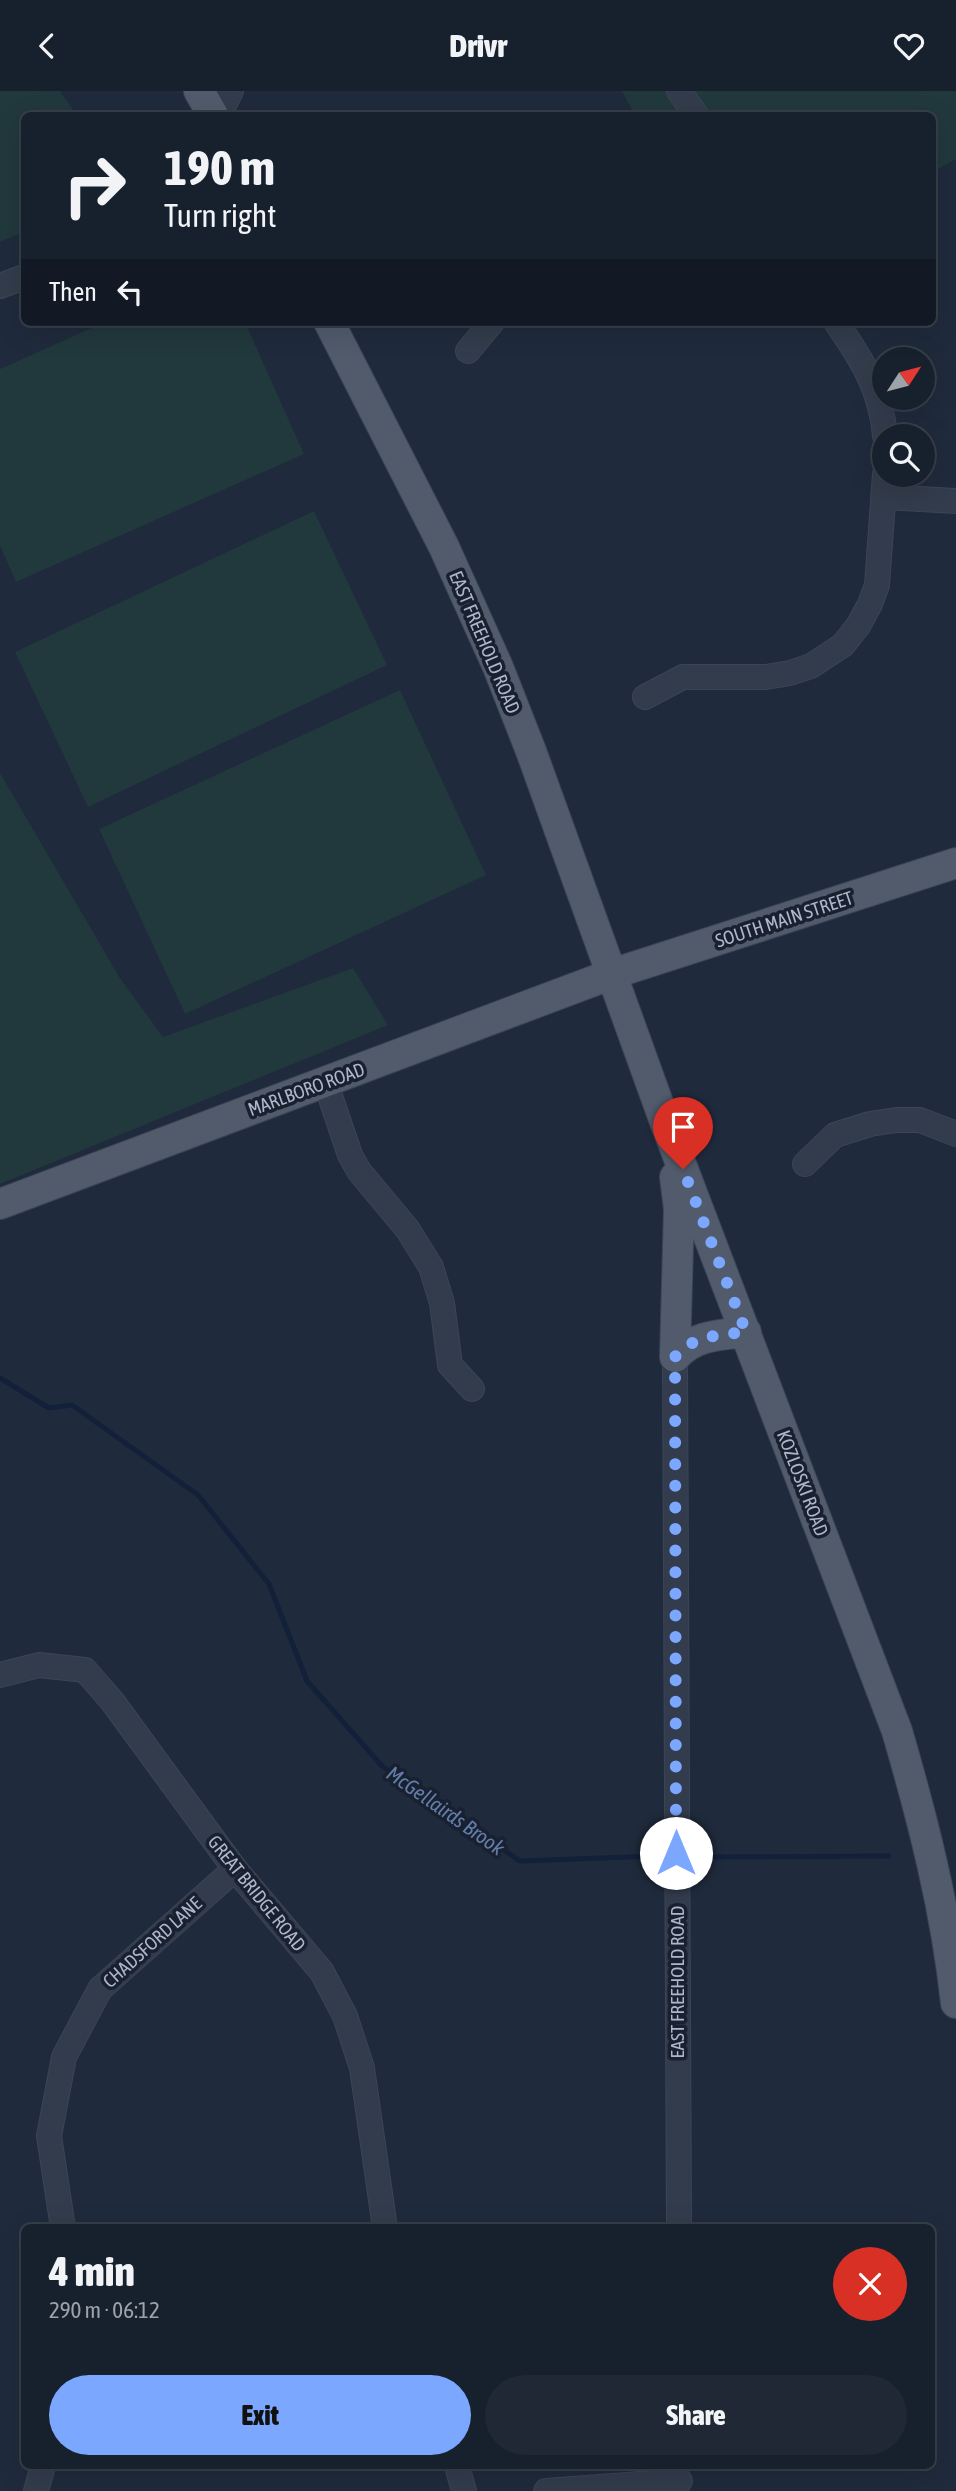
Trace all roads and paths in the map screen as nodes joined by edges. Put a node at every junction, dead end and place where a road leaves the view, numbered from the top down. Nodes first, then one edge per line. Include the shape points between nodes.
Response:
1 (199, 91) edge
2 (231, 91) edge
3 (679, 91) edge
4 (211, 112) edge
5 (220, 112) edge
6 (694, 112) edge
7 (21, 278) edge
8 (0, 286) edge
9 (331, 326) edge
10 (489, 326) edge
11 (839, 326) edge
12 (468, 351) dead end
13 (884, 424) edge
14 (884, 487) edge
15 (893, 487) edge
16 (956, 501) edge
17 (645, 697) dead end
18 (956, 863) edge
19 (612, 974) junction
20 (325, 1081) junction
21 (665, 1122) junction
22 (956, 1134) edge
23 (805, 1164) dead end
24 (0, 1204) edge
25 (746, 1332) junction
26 (675, 1357) junction
27 (472, 1389) dead end
28 (0, 1675) edge
29 (234, 1869) junction
30 (956, 2003) edge
31 (62, 2224) edge
32 (384, 2224) edge
33 (679, 2224) edge
34 (42, 2469) edge
35 (458, 2469) edge
36 (680, 2479) edge
37 (36, 2491) edge
38 (464, 2491) edge
39 (546, 2491) edge

1 - 4 main road
2 - 5 street
3 - 6 street
7 - 8 street
9 - 19 main road, EAST FREEHOLD ROAD via 444,547 498,667
10 - 12 street
11 - 13 street via 869,372
14 - 17 street via 877,585 858,626 843,645 811,666 790,673 683,677
15 - 16 street
18 - 19 main road, SOUTH MAIN STREET
19 - 20 main road, MARLBORO ROAD
19 - 21 main road, KOZLOSKI ROAD
20 - 24 main road, MARLBORO ROAD
20 - 27 street via 359,1171 408,1230 430,1267 442,1303 450,1365
21 - 25 main road, KOZLOSKI ROAD
21 - 26 main road via 679,1209
22 - 23 street via 920,1120 870,1124 835,1135
25 - 26 main road via 703,1338
25 - 30 main road, KOZLOSKI ROAD via 897,1731 938,1892
26 - 33 street, EAST FREEHOLD ROAD
28 - 29 street, GREAT BRIDGE ROAD via 39,1665 85,1669
29 - 31 street, CHADSFORD LANE via 100,1989 64,2057 49,2136
29 - 32 street, GREAT BRIDGE ROAD via 322,1972 345,2016 362,2067
34 - 37 street
35 - 38 street
36 - 39 street

